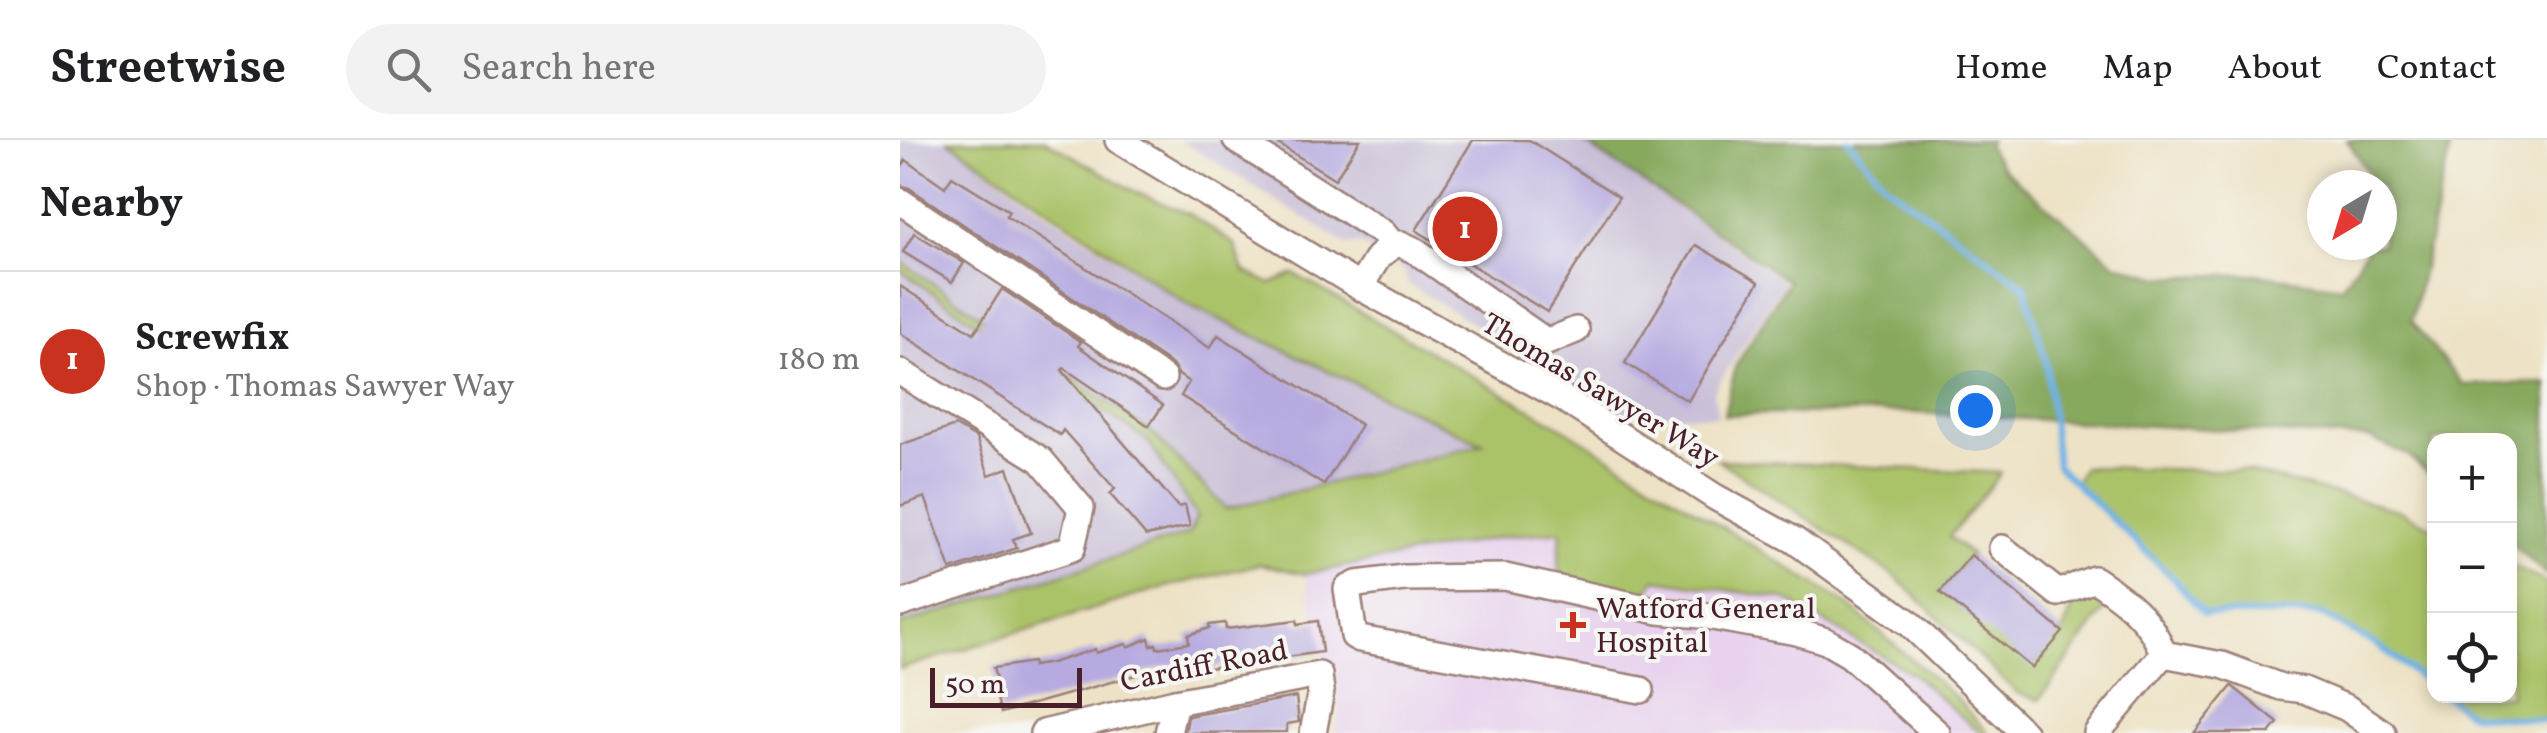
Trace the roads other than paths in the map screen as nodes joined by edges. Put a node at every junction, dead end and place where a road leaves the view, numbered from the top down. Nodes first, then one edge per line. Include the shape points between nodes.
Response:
1 (1118, 140) edge
2 (1236, 140) edge
3 (900, 201) edge
4 (1393, 245) junction
5 (1360, 287) junction
6 (1576, 330) dead end
7 (900, 372) edge
8 (1164, 378) dead end
9 (2002, 548) dead end
10 (900, 604) edge
11 (2163, 654) junction
12 (1641, 690) dead end
13 (1175, 702) junction
14 (1043, 733) edge
15 (1168, 733) edge
16 (1313, 733) edge
17 (1937, 733) edge
18 (2024, 733) edge
19 (2097, 733) edge
20 (2383, 733) edge

1 - 5 street, Thomas Sawyer Way
2 - 4 street
3 - 8 street
4 - 5 street
4 - 6 street via 1416,251 1546,342
5 - 18 street, Thomas Sawyer Way via 1562,398 1794,540 1909,623
7 - 10 street via 1041,460 1081,508 1072,548
9 - 11 street via 2058,593 2094,579 2145,619
11 - 19 street
11 - 20 street via 2304,690 2348,708
12 - 17 street via 1360,639 1354,636 1347,589 1404,578 1505,577 1659,612 1797,632 1850,655
13 - 14 street, Cardiff Road
13 - 15 street
13 - 16 street, Cardiff Road via 1319,675

